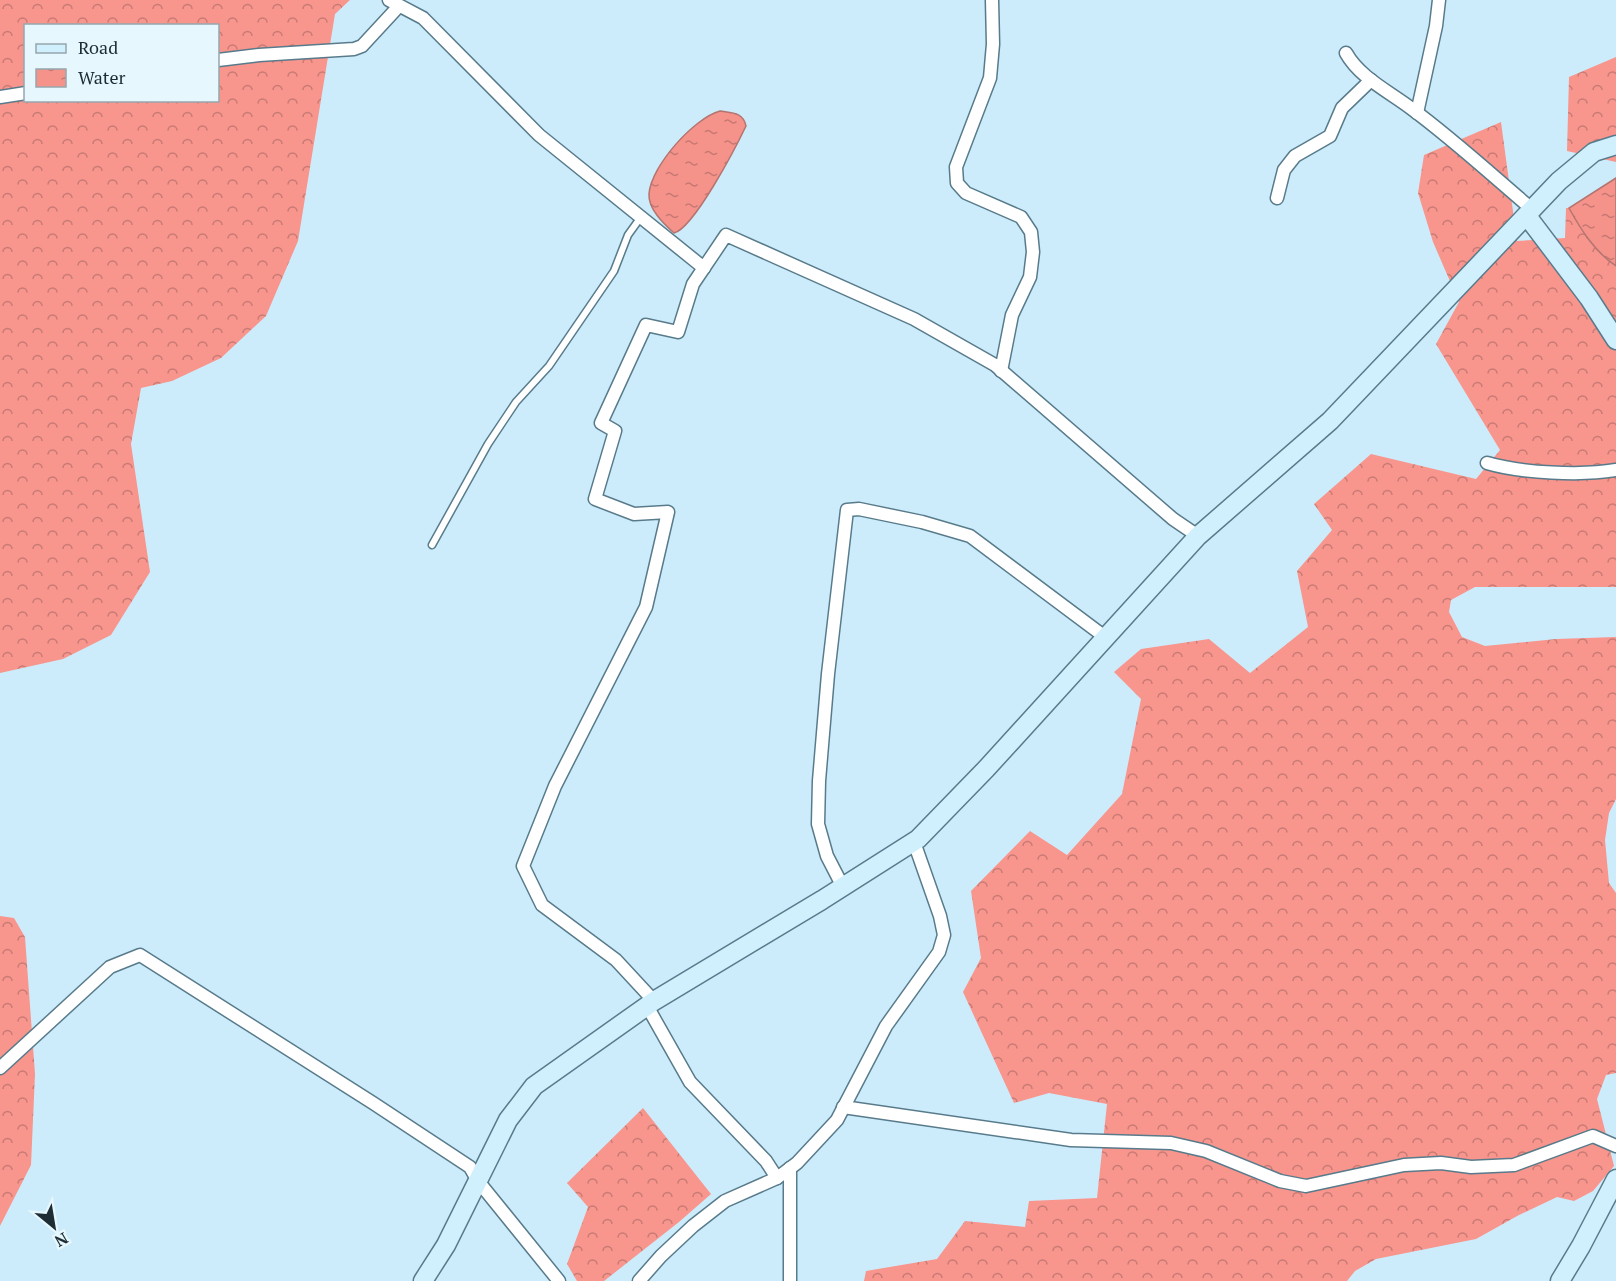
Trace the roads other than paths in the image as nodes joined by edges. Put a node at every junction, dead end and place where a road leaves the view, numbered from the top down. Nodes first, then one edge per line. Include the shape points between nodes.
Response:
1 (992, 0) edge
2 (1439, 0) edge
3 (394, 3) edge
4 (1346, 53) dead end
5 (219, 60) edge
6 (1371, 80) junction
7 (24, 93) edge
8 (0, 97) edge
9 (1417, 113) junction
10 (1616, 145) edge
11 (1277, 198) dead end
12 (1530, 213) junction
13 (641, 217) junction
14 (704, 268) junction
15 (1616, 340) edge
16 (1002, 371) junction
17 (1487, 463) dead end
18 (1616, 470) edge
19 (1197, 536) junction
20 (432, 545) dead end
21 (1105, 637) junction
22 (914, 842) junction
23 (843, 887) junction
24 (651, 1003) junction
25 (0, 1068) edge
26 (843, 1107) junction
27 (1616, 1146) edge
28 (790, 1168) junction
29 (777, 1178) junction
30 (1616, 1179) edge
31 (478, 1181) junction
32 (423, 1281) edge
33 (559, 1281) edge
34 (639, 1281) edge
35 (790, 1281) edge
36 (1560, 1281) edge

1 - 16 street via 990,78 956,167 957,183 966,193 1021,217 1031,232 1030,277 1012,315
2 - 9 street
3 - 5 street via 362,46 354,49
3 - 13 street via 423,18 539,135
4 - 6 street
6 - 9 street
6 - 11 street via 1342,108 1330,136 1295,156 1284,170
7 - 8 street
9 - 12 street
10 - 12 street via 1594,153 1559,181
12 - 15 street
12 - 19 street via 1330,421
13 - 14 street
13 - 20 lane via 628,235 614,271 549,366 516,402 488,444
14 - 16 street via 726,235 914,319
14 - 24 street via 693,284 678,332 646,325 601,423 615,431 595,499 634,514 668,512 646,607 555,786 523,866 542,905 616,960
16 - 19 street
17 - 18 street via 1534,471
19 - 21 street
21 - 22 street
21 - 23 street via 970,536 922,522 847,510 828,674 818,824 827,856
22 - 23 street
22 - 26 street via 944,935 939,952 886,1026
23 - 24 street
24 - 29 street via 690,1082 766,1161
24 - 31 street via 534,1086 508,1120
25 - 31 street via 110,967 140,955 470,1167
26 - 27 street via 1071,1140 1171,1143 1206,1151 1280,1181 1306,1186 1404,1165 1514,1165 1593,1136
26 - 28 street via 837,1120
28 - 29 street
28 - 35 street
29 - 34 street via 725,1201 693,1226
30 - 36 street
31 - 32 street
31 - 33 street

